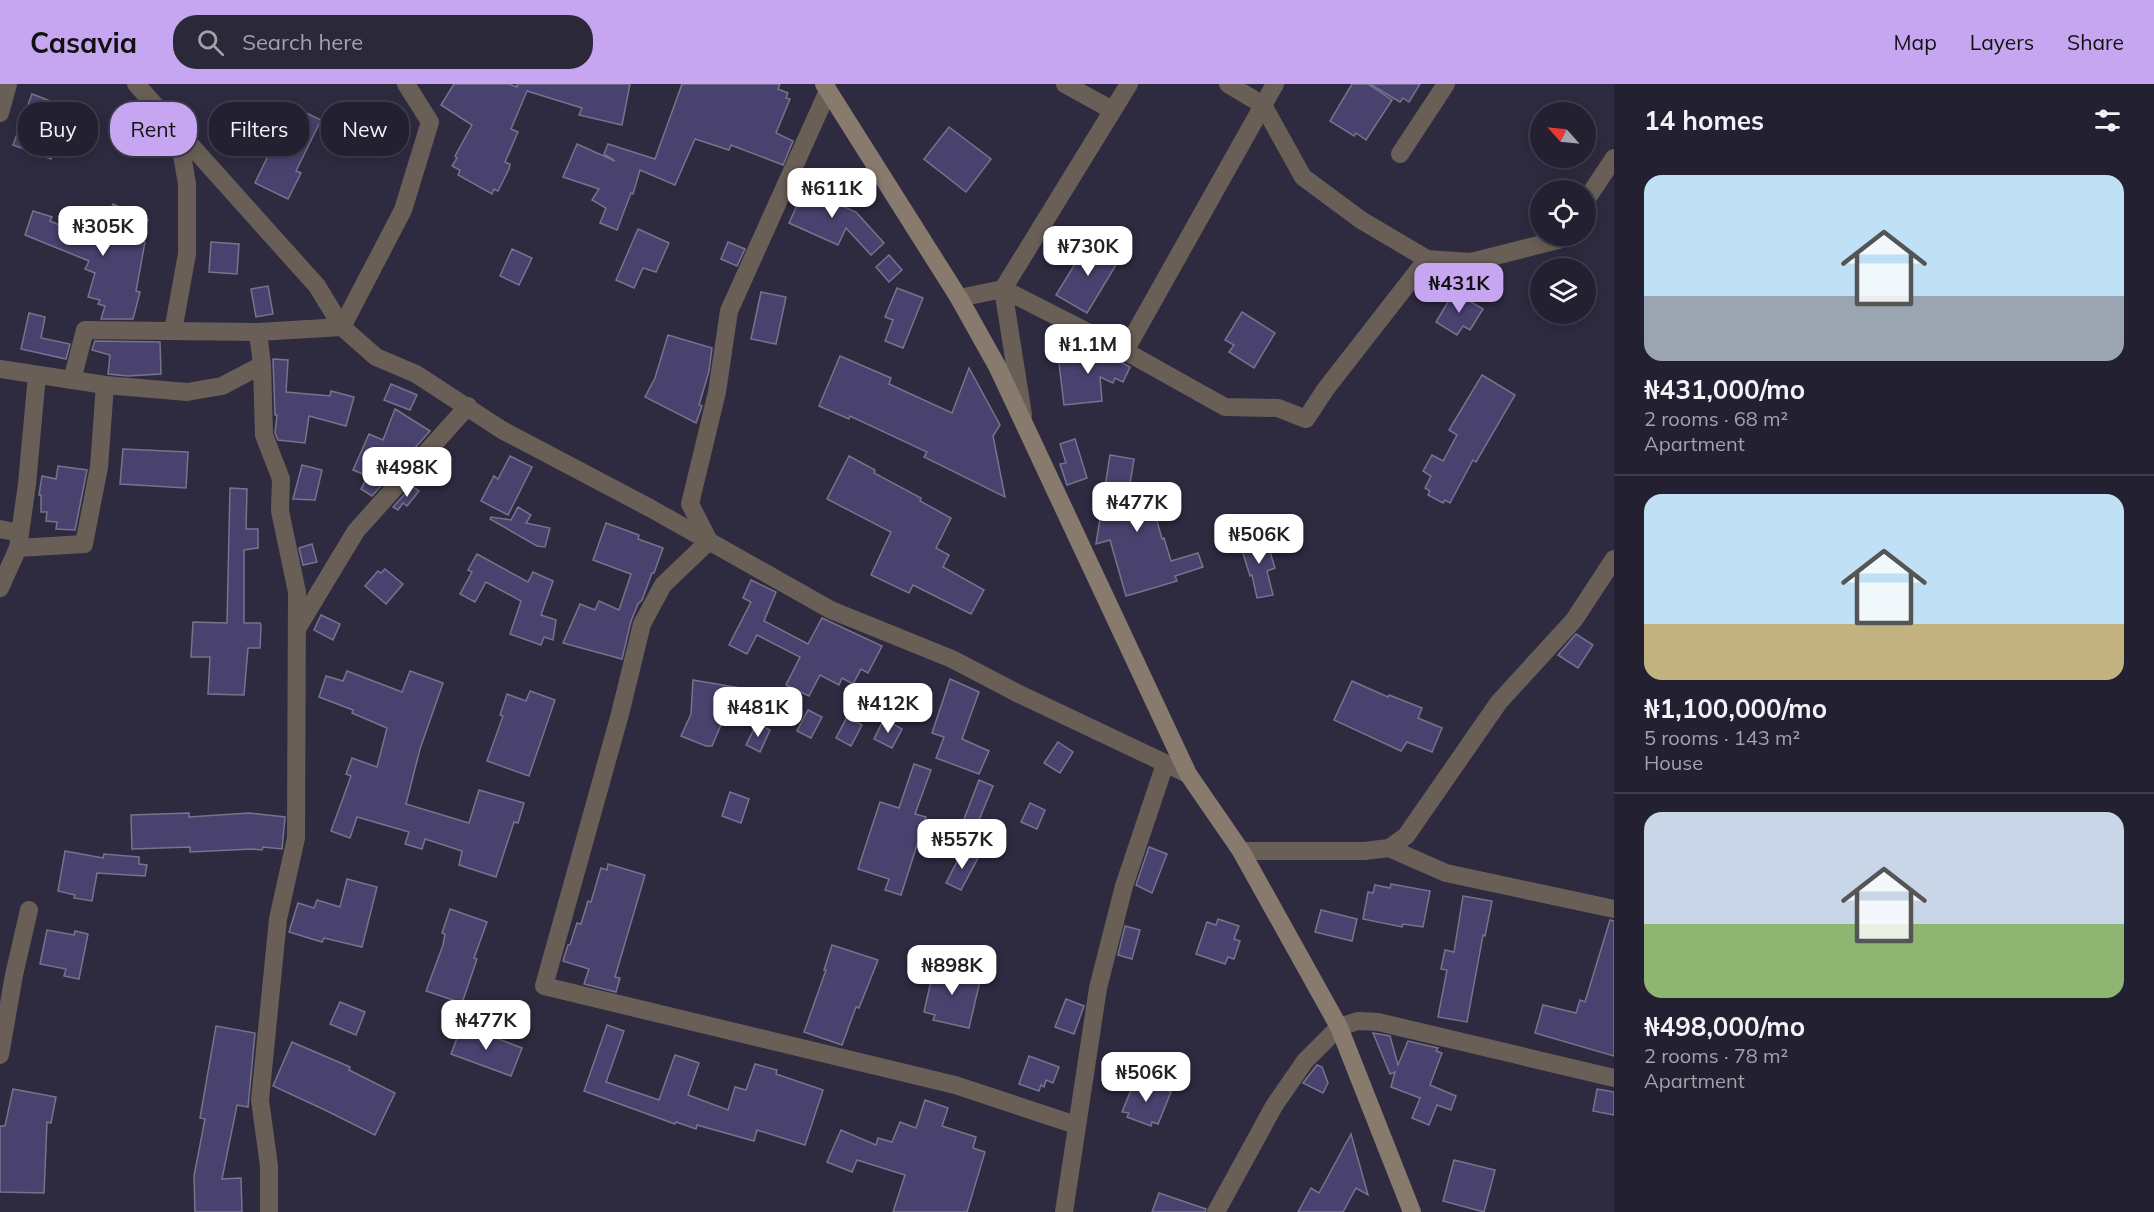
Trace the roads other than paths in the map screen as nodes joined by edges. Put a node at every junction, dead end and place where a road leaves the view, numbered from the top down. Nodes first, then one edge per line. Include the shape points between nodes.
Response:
1 (8, 84) edge
2 (1065, 84) edge
3 (1129, 84) edge
4 (1228, 84) edge
5 (1275, 84) edge
6 (1446, 84) edge
7 (140, 85) edge
8 (412, 87) edge
9 (826, 88) edge
10 (154, 102) edge
11 (1263, 105) junction
12 (1112, 110) junction
13 (0, 113) edge
14 (197, 152) edge
15 (1400, 154) dead end
16 (182, 156) edge
17 (1614, 158) edge
18 (1596, 185) edge
19 (1534, 246) edge
20 (1427, 259) junction
21 (1003, 289) junction
22 (959, 298) junction
23 (342, 327) junction
24 (174, 331) junction
25 (258, 332) junction
26 (1125, 351) junction
27 (262, 365) junction
28 (0, 369) edge
29 (37, 375) junction
30 (72, 380) junction
31 (105, 385) junction
32 (468, 406) junction
33 (1024, 424) junction
34 (0, 530) edge
35 (19, 540) junction
36 (709, 542) junction
37 (1614, 559) edge
38 (0, 588) edge
39 (297, 629) junction
40 (1165, 764) junction
41 (1188, 774) junction
42 (1389, 848) junction
43 (1241, 852) junction
44 (29, 909) dead end
45 (1614, 909) edge
46 (1339, 1027) junction
47 (0, 1055) edge
48 (1614, 1078) edge
49 (1076, 1125) junction
50 (268, 1212) edge
51 (1064, 1212) edge
52 (1216, 1212) edge
53 (1412, 1212) edge

1 - 13 street
2 - 12 street
3 - 12 street
4 - 11 street
5 - 11 street
6 - 15 street
7 - 10 street
8 - 23 street via 430,122 404,210
9 - 22 street
9 - 36 street via 729,311 717,392 690,504
11 - 20 street via 1304,177 1362,220
11 - 26 street
12 - 21 street
14 - 23 street via 317,286
16 - 24 street via 187,184 187,254
17 - 18 street
19 - 20 street via 1471,262
20 - 26 street via 1306,419 1278,408 1226,407
21 - 22 street
21 - 26 street
21 - 33 street
22 - 33 street
23 - 25 street
23 - 32 street via 376,357 416,374
24 - 25 street
24 - 30 street via 85,330
25 - 27 street
27 - 31 street via 222,386 187,392
27 - 39 street via 264,435 280,479 280,511 297,592
28 - 29 street
29 - 30 street
29 - 35 street
30 - 31 street
31 - 35 street via 99,467 84,544
32 - 36 street via 502,430 651,507
32 - 39 street via 356,531
33 - 41 street
34 - 35 street
35 - 38 street
36 - 40 street via 831,610 952,658
36 - 49 street via 663,585 642,624 544,986 955,1085
37 - 42 street via 1574,620 1499,702 1406,837
39 - 50 street via 296,838 278,919 260,1100 269,1166
40 - 41 street
40 - 49 street via 1125,886 1098,988
41 - 43 street
42 - 43 street
42 - 45 street via 1446,873
43 - 46 street
44 - 47 street
46 - 48 street via 1378,1022
46 - 52 street via 1305,1060 1274,1106
46 - 53 street
49 - 51 street

